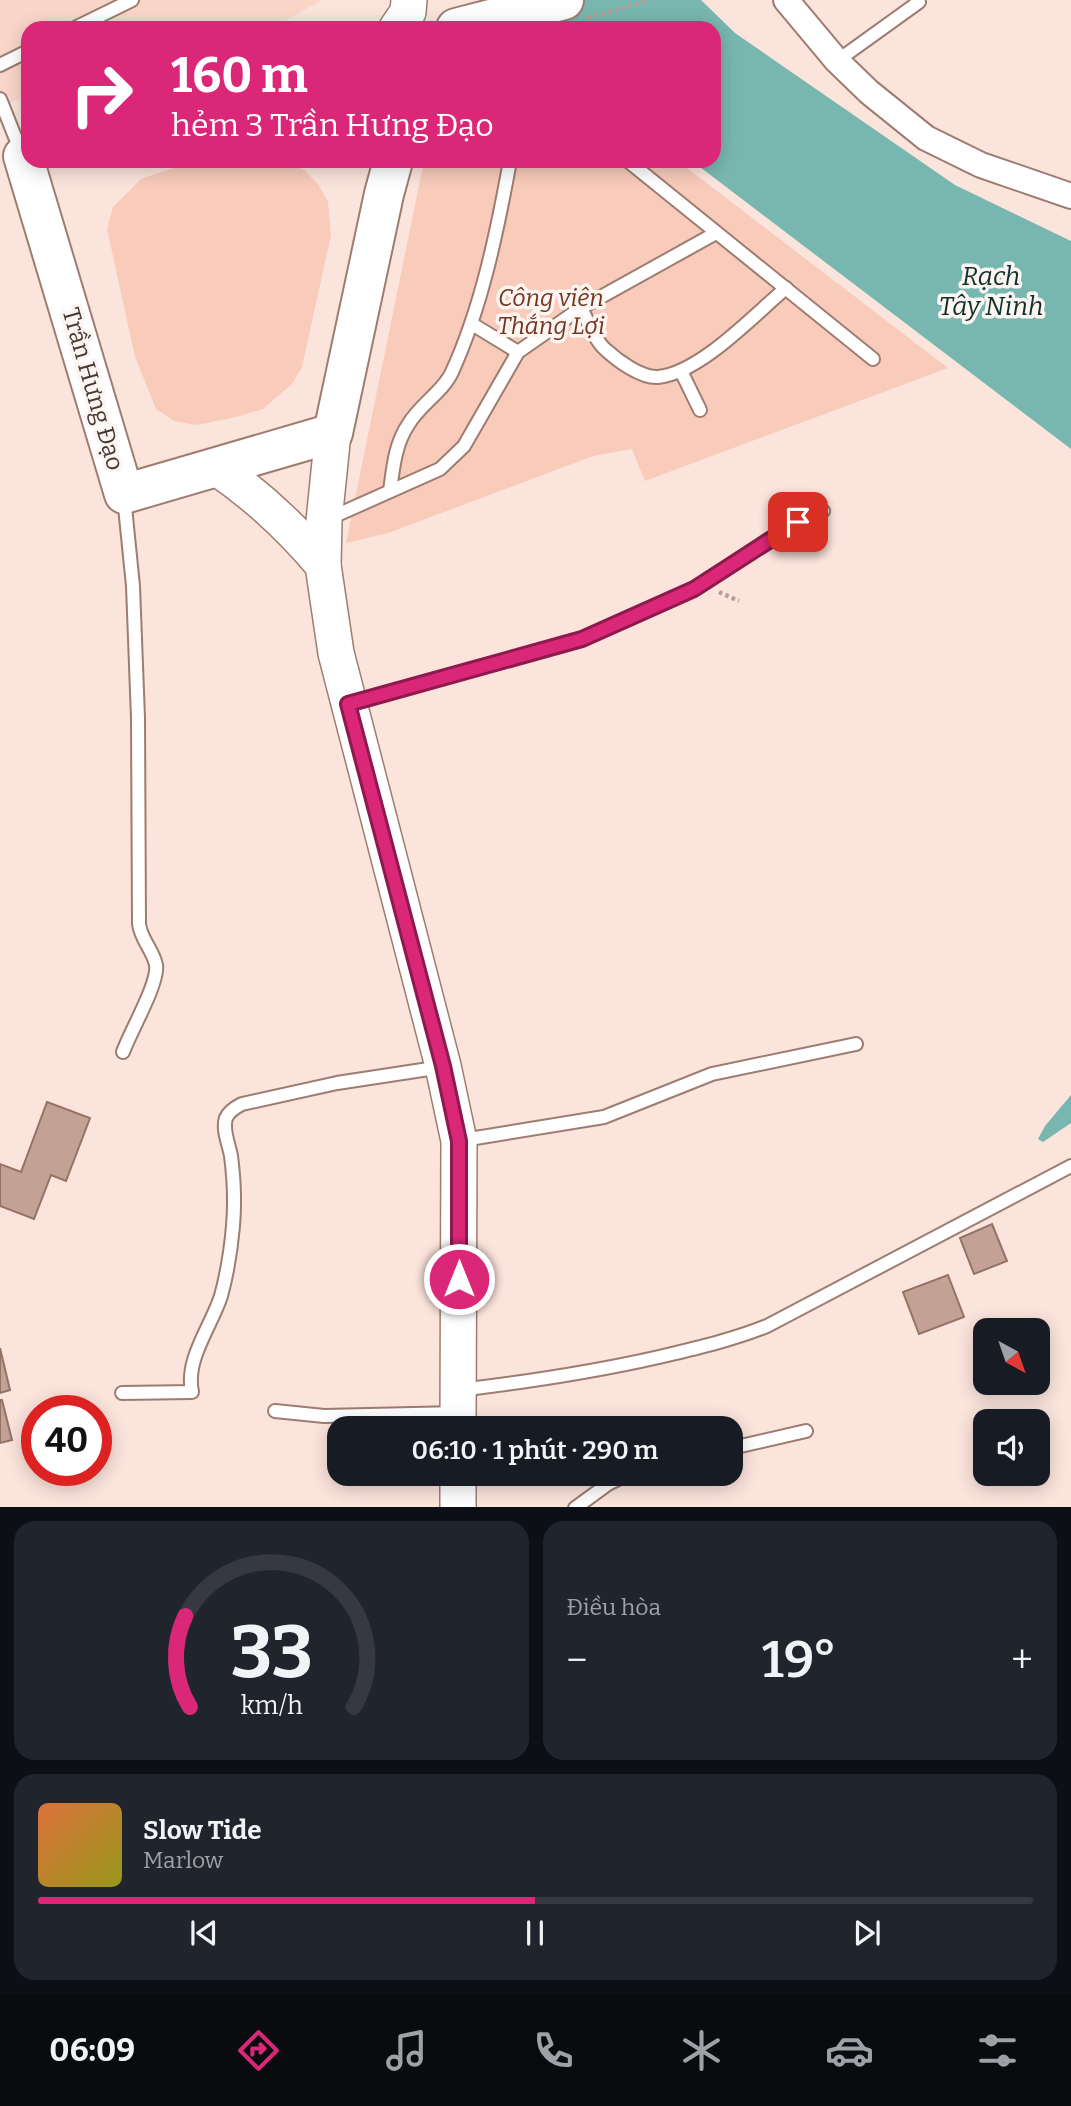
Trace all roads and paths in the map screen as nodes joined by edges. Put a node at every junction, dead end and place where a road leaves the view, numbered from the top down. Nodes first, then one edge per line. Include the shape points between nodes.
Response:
1 (650, 0) edge
2 (786, 0) edge
3 (125, 2) edge
4 (919, 2) dead end
5 (574, 9) edge
6 (88, 21) edge
7 (501, 21) edge
8 (21, 54) edge
9 (837, 61) junction
10 (0, 65) edge
11 (0, 99) edge
12 (17, 158) edge
13 (511, 168) edge
14 (637, 168) edge
15 (381, 172) edge
16 (1071, 197) edge
17 (716, 233) junction
18 (786, 288) junction
19 (581, 308) junction
20 (472, 324) junction
21 (518, 352) junction
22 (873, 359) dead end
23 (681, 371) junction
24 (700, 410) dead end
25 (333, 433) junction
26 (217, 468) junction
27 (390, 491) junction
28 (124, 494) junction
29 (823, 511) dead end
30 (324, 521) junction
31 (323, 565) junction
32 (348, 704) junction
33 (856, 1044) dead end
34 (122, 1052) dead end
35 (443, 1066) junction
36 (459, 1141) junction
37 (1071, 1166) edge
38 (122, 1393) dead end
39 (458, 1410) edge
40 (275, 1411) dead end
41 (806, 1430) dead end
42 (743, 1445) edge
43 (458, 1486) edge
44 (605, 1486) edge
45 (457, 1507) edge
46 (575, 1507) edge

1 - 5 path
2 - 9 street
3 - 6 lane
4 - 9 lane
5 - 7 main road
8 - 10 lane
9 - 16 street via 926,138 981,166
11 - 12 lane
12 - 28 main road, Trần Hưng Đạo
13 - 20 lane
14 - 17 lane
15 - 25 main road
17 - 18 lane
17 - 19 lane
18 - 22 lane
18 - 23 lane via 699,362
19 - 21 lane
19 - 23 lane via 604,349 640,373 656,377
20 - 21 lane
20 - 27 lane via 450,376 408,425 395,457
21 - 27 lane via 464,446 440,469
23 - 24 lane
25 - 26 main road, Trần Hưng Đạo
25 - 30 street
26 - 28 main road, Trần Hưng Đạo
26 - 31 street via 271,509
27 - 30 lane
28 - 34 lane via 138,718 138,925 156,965 152,986
29 - 32 lane via 769,539 694,589 582,639
30 - 31 street
31 - 32 street via 335,653
32 - 35 street
33 - 36 lane via 712,1074 604,1117
35 - 36 street
35 - 38 lane via 337,1083 242,1104 230,1112 225,1126 231,1155 233,1228 222,1292 192,1364 192,1392
36 - 39 street
37 - 39 lane via 737,1338 551,1379
39 - 40 lane via 324,1416
41 - 42 lane
43 - 45 street
44 - 46 lane

